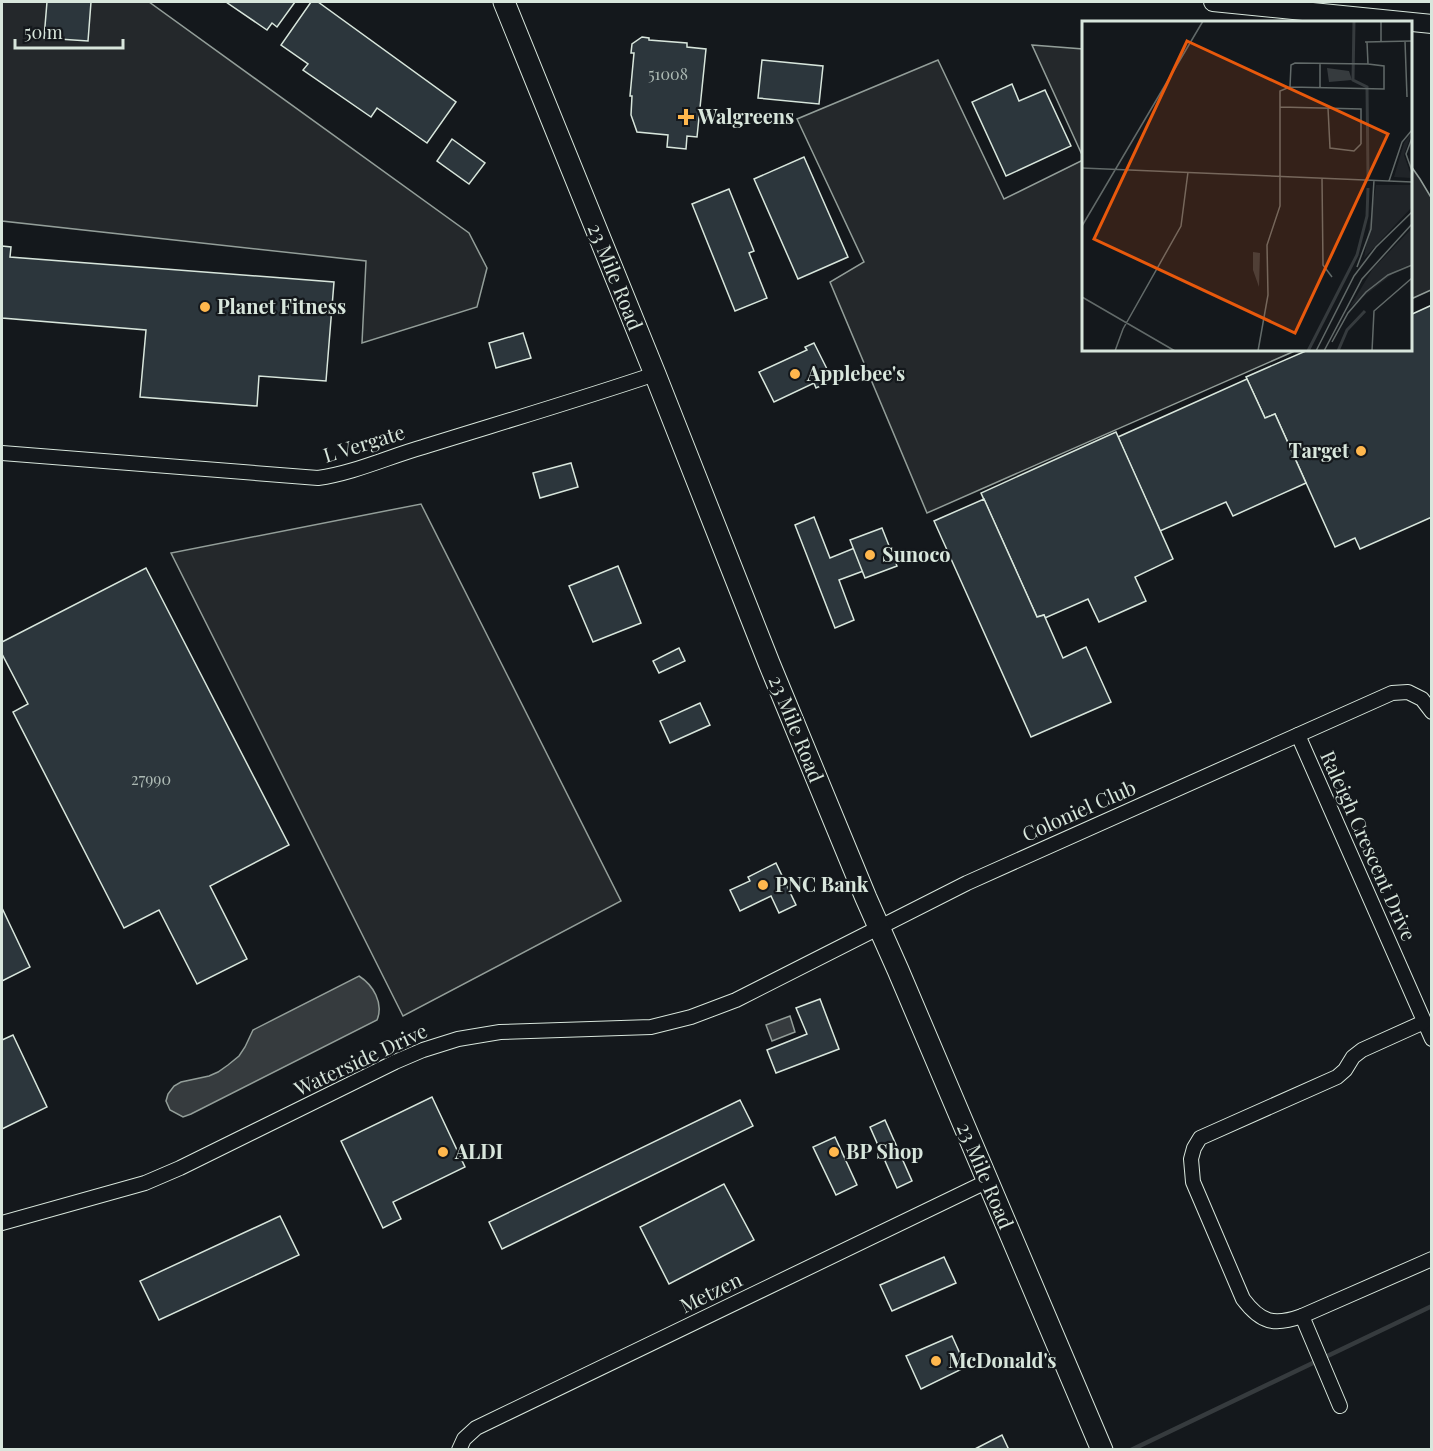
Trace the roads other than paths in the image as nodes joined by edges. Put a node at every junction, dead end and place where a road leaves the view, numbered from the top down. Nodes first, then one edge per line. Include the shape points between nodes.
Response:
1 (504, 2) edge
2 (1213, 2) edge
3 (1401, 21) edge
4 (1412, 22) edge
5 (1431, 24) edge
6 (655, 374) junction
7 (2, 453) edge
8 (1431, 712) edge
9 (1298, 735) junction
10 (879, 928) junction
11 (1424, 1022) junction
12 (1431, 1040) edge
13 (987, 1181) junction
14 (2, 1223) edge
15 (1431, 1259) edge
16 (1302, 1316) junction
17 (1340, 1406) dead end
18 (459, 1449) edge
19 (1102, 1449) edge

1 - 6 main road, 23 Mile Road
2 - 3 main road
4 - 5 main road
6 - 7 street, L Vergate via 346,473 318,478
6 - 10 main road, 23 Mile Road
8 - 9 street, Coloniel Club via 1422,699 1408,692 1392,693
9 - 10 street, Coloniel Club via 967,883
9 - 11 street, Raleigh Crescent Drive
10 - 13 main road, 23 Mile Road
10 - 14 street, Waterside Drive via 736,1000 672,1022 637,1028 501,1032 441,1044 395,1062 163,1176
11 - 12 street, Raleigh Crescent Drive
11 - 16 street via 1362,1050 1337,1077 1200,1138 1194,1148 1193,1182 1243,1299 1250,1309 1269,1320 1285,1322
13 - 18 street, Metzen via 476,1428
13 - 19 main road, 23 Mile Road
15 - 16 street
16 - 17 street

